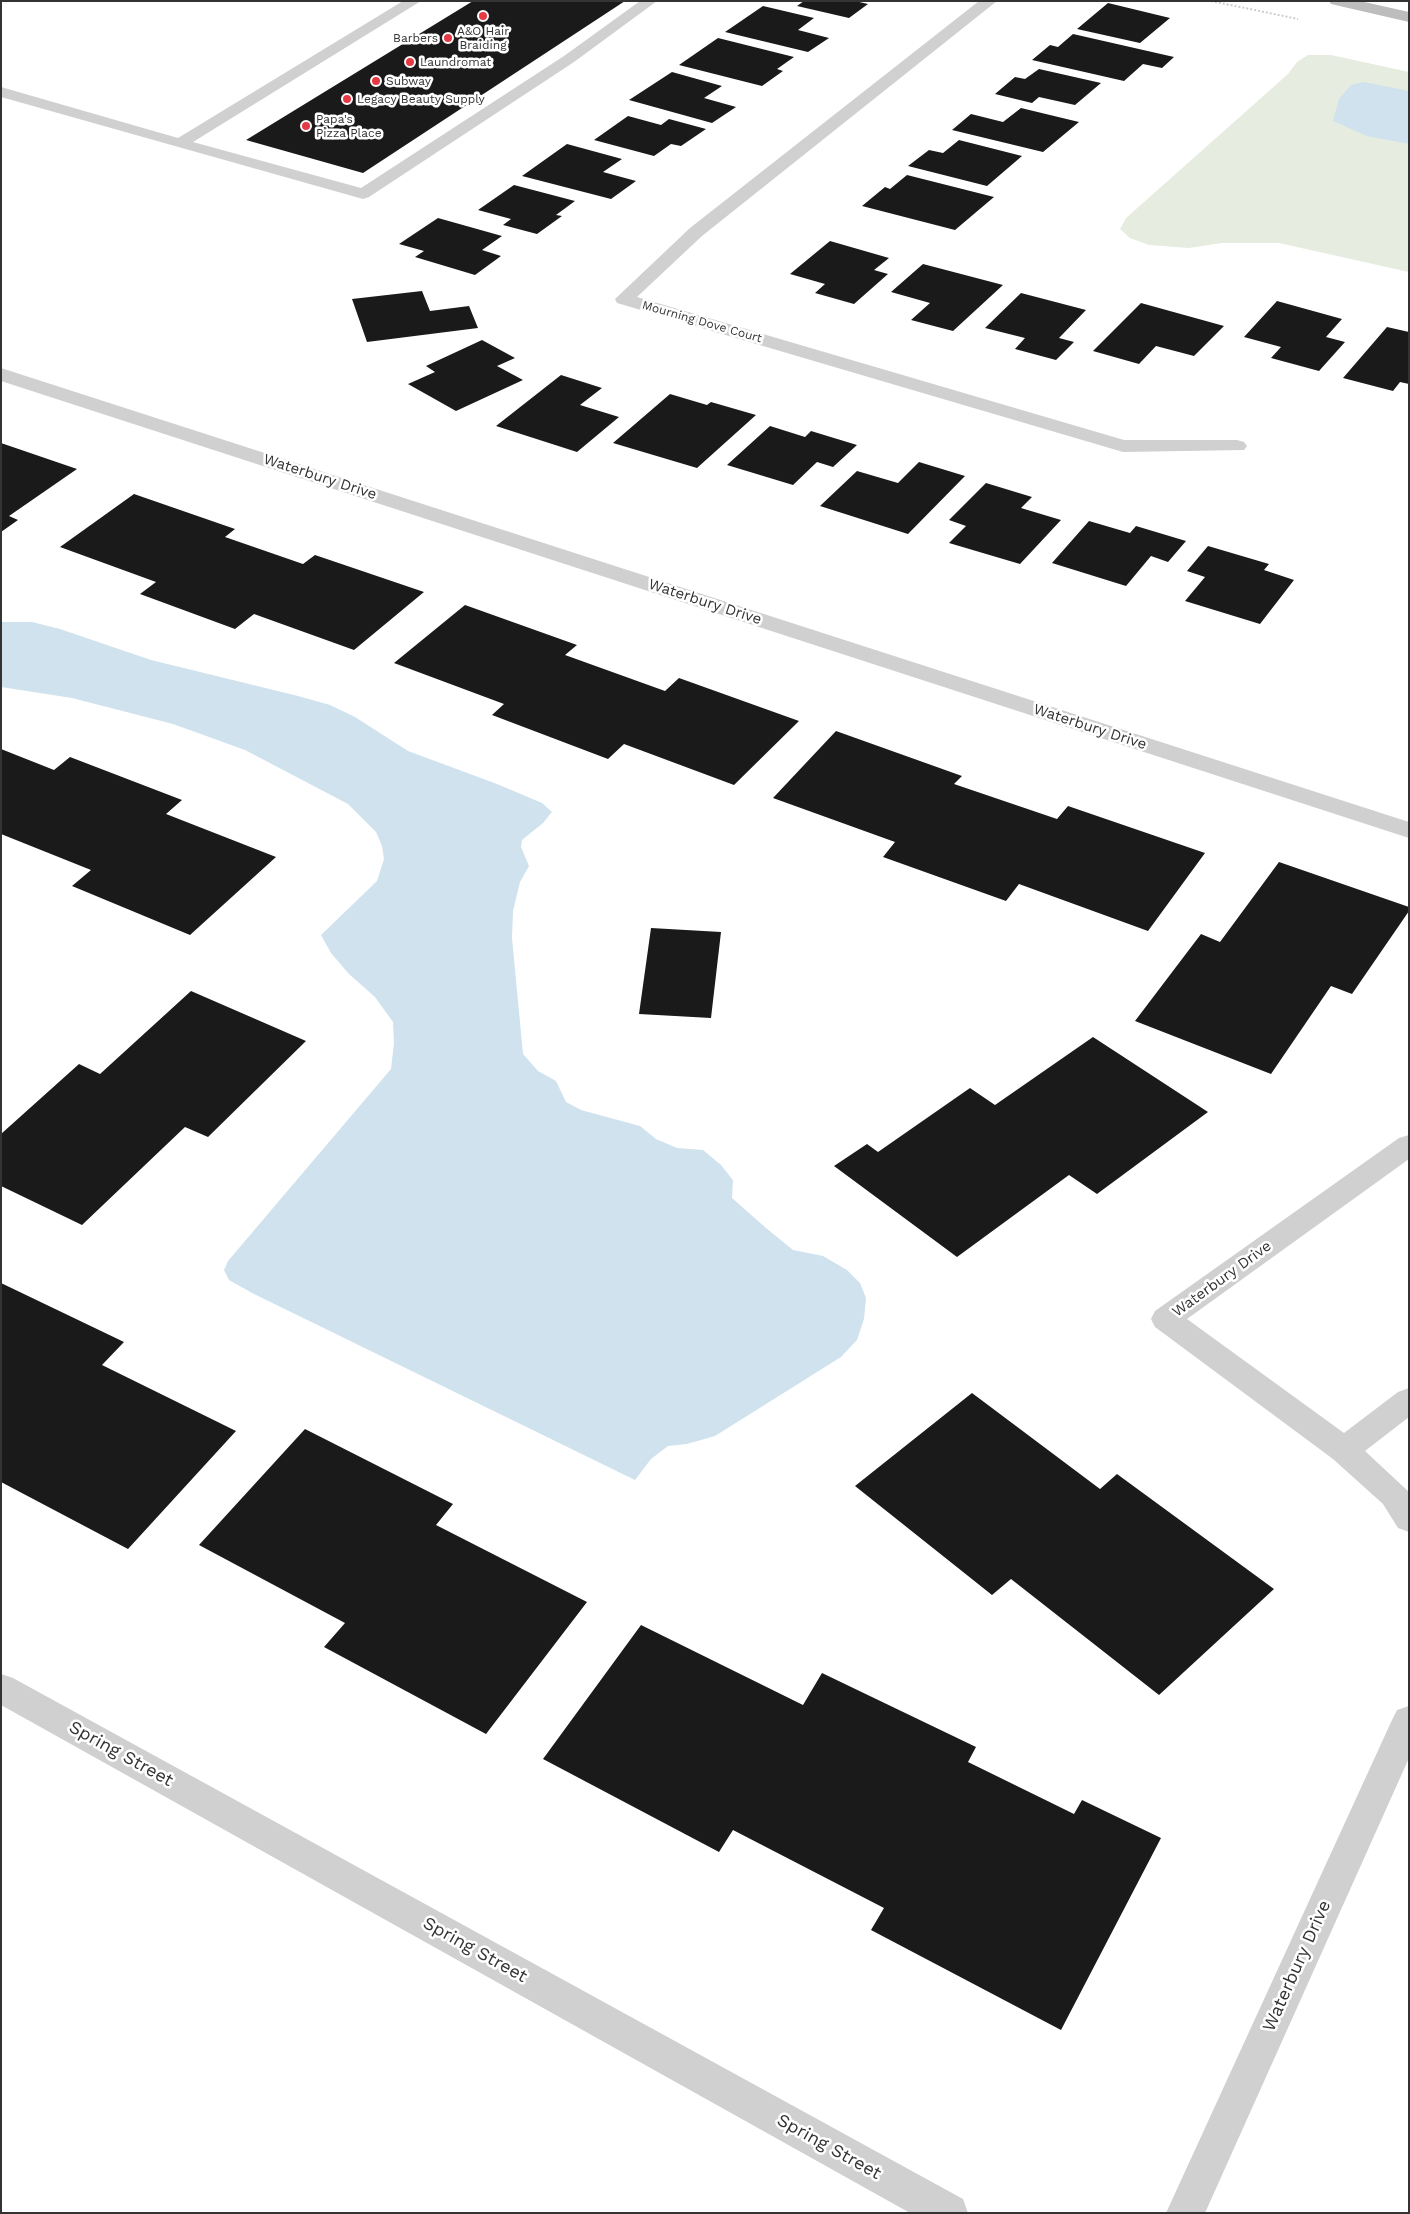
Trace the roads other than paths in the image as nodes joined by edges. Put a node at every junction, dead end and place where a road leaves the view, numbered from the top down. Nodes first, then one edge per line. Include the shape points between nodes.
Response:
1 (414, 1) edge
2 (650, 1) edge
3 (988, 1) edge
4 (1337, 1) edge
5 (1409, 16) edge
6 (1, 92) edge
7 (180, 143) junction
8 (1, 374) edge
9 (1237, 446) dead end
10 (1409, 830) edge
11 (1409, 1145) edge
12 (1409, 1400) edge
13 (1344, 1450) junction
14 (1409, 1519) edge
15 (1, 1688) edge
16 (1409, 1720) edge
17 (949, 2213) edge
18 (1185, 2213) edge

1 - 7 lane
2 - 7 lane via 569,59 362,194
3 - 9 street, Mourning Dove Court via 696,232 624,299 1123,446
4 - 5 main road
6 - 7 lane
8 - 10 street, Waterbury Drive
11 - 13 street, Waterbury Drive via 1166,1319
12 - 13 street
13 - 14 street, Waterbury Drive via 1394,1495
15 - 17 street, Spring Street
16 - 18 street, Waterbury Drive

